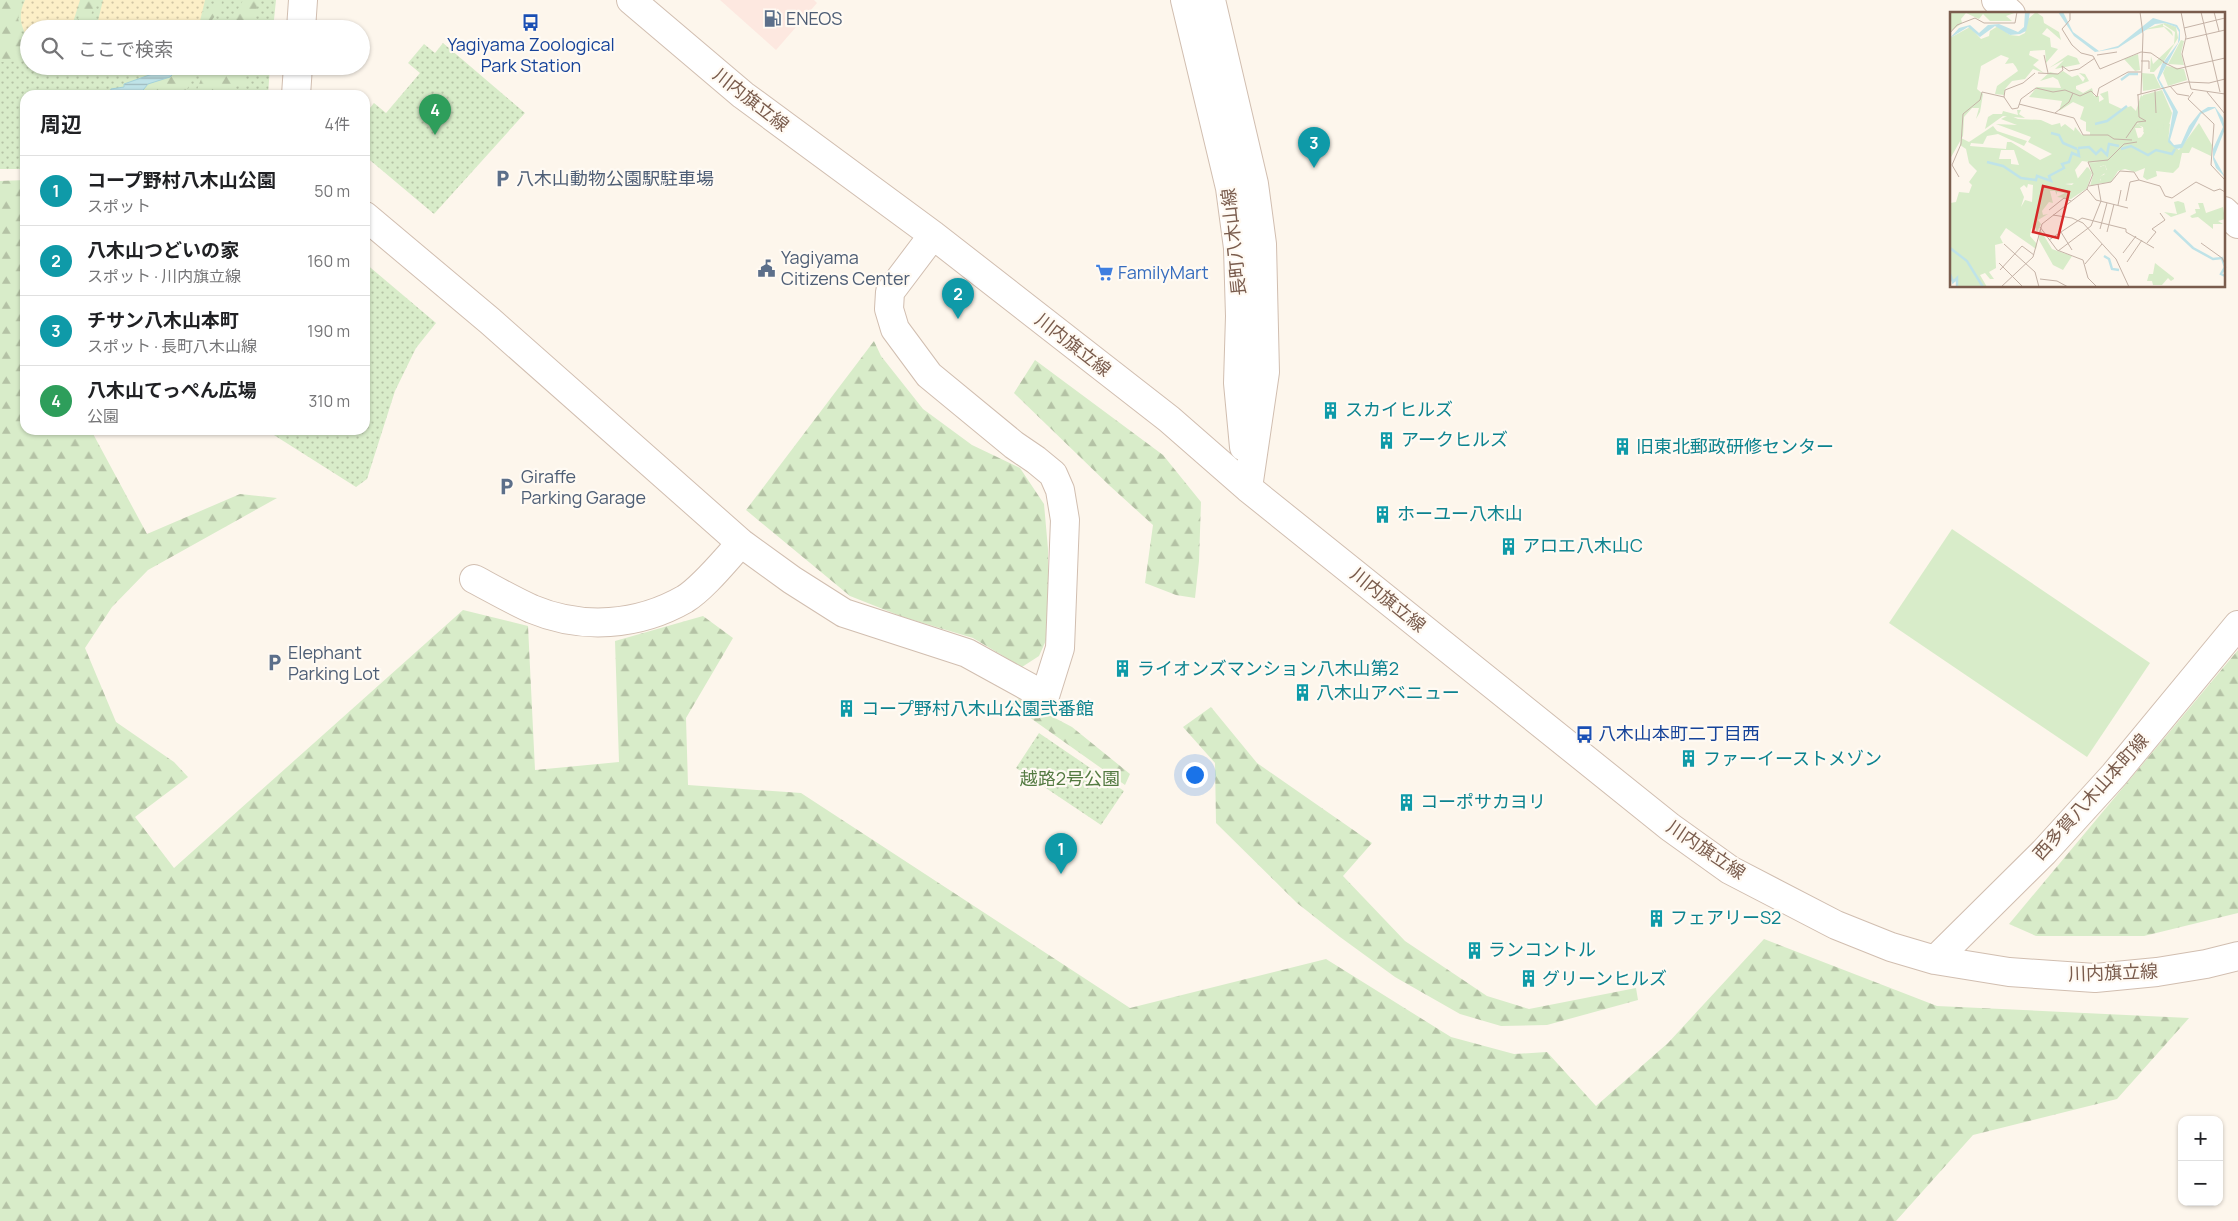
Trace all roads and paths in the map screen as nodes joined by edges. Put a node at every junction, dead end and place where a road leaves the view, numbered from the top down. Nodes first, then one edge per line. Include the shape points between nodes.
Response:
1 (303, 0) edge
2 (631, 0) edge
3 (1185, 0) edge
4 (1211, 0) edge
5 (1996, 0) edge
6 (2009, 12) edge
7 (302, 20) edge
8 (297, 75) edge
9 (296, 90) edge
10 (2226, 213) edge
11 (370, 220) edge
12 (2238, 224) edge
13 (933, 235) junction
14 (1248, 488) junction
15 (741, 543) junction
16 (474, 579) dead end
17 (2238, 625) edge
18 (2238, 956) edge
19 (1934, 960) junction

1 - 7 street
2 - 13 street, 川内旗立線 via 743,95
3 - 14 street, 長町八木山線 via 1230,188 1238,248 1238,383
4 - 14 street via 1254,184 1262,244 1265,372
5 - 6 street
8 - 9 street
10 - 12 street
11 - 15 street via 490,321
13 - 14 street, 川内旗立線 via 1169,420
13 - 15 street via 890,292 889,310 894,329 929,376 1053,474 1060,490 1065,520 1060,648 1045,696 967,653 844,613
14 - 19 street, 川内旗立線 via 1670,827 1730,870 1836,926
15 - 16 street via 686,598 641,618 595,624 565,619 532,609
17 - 19 street, 西多賀八木山本町線 via 2114,776 2050,845
18 - 19 street, 川内旗立線 via 2157,972 2095,978 2009,972

